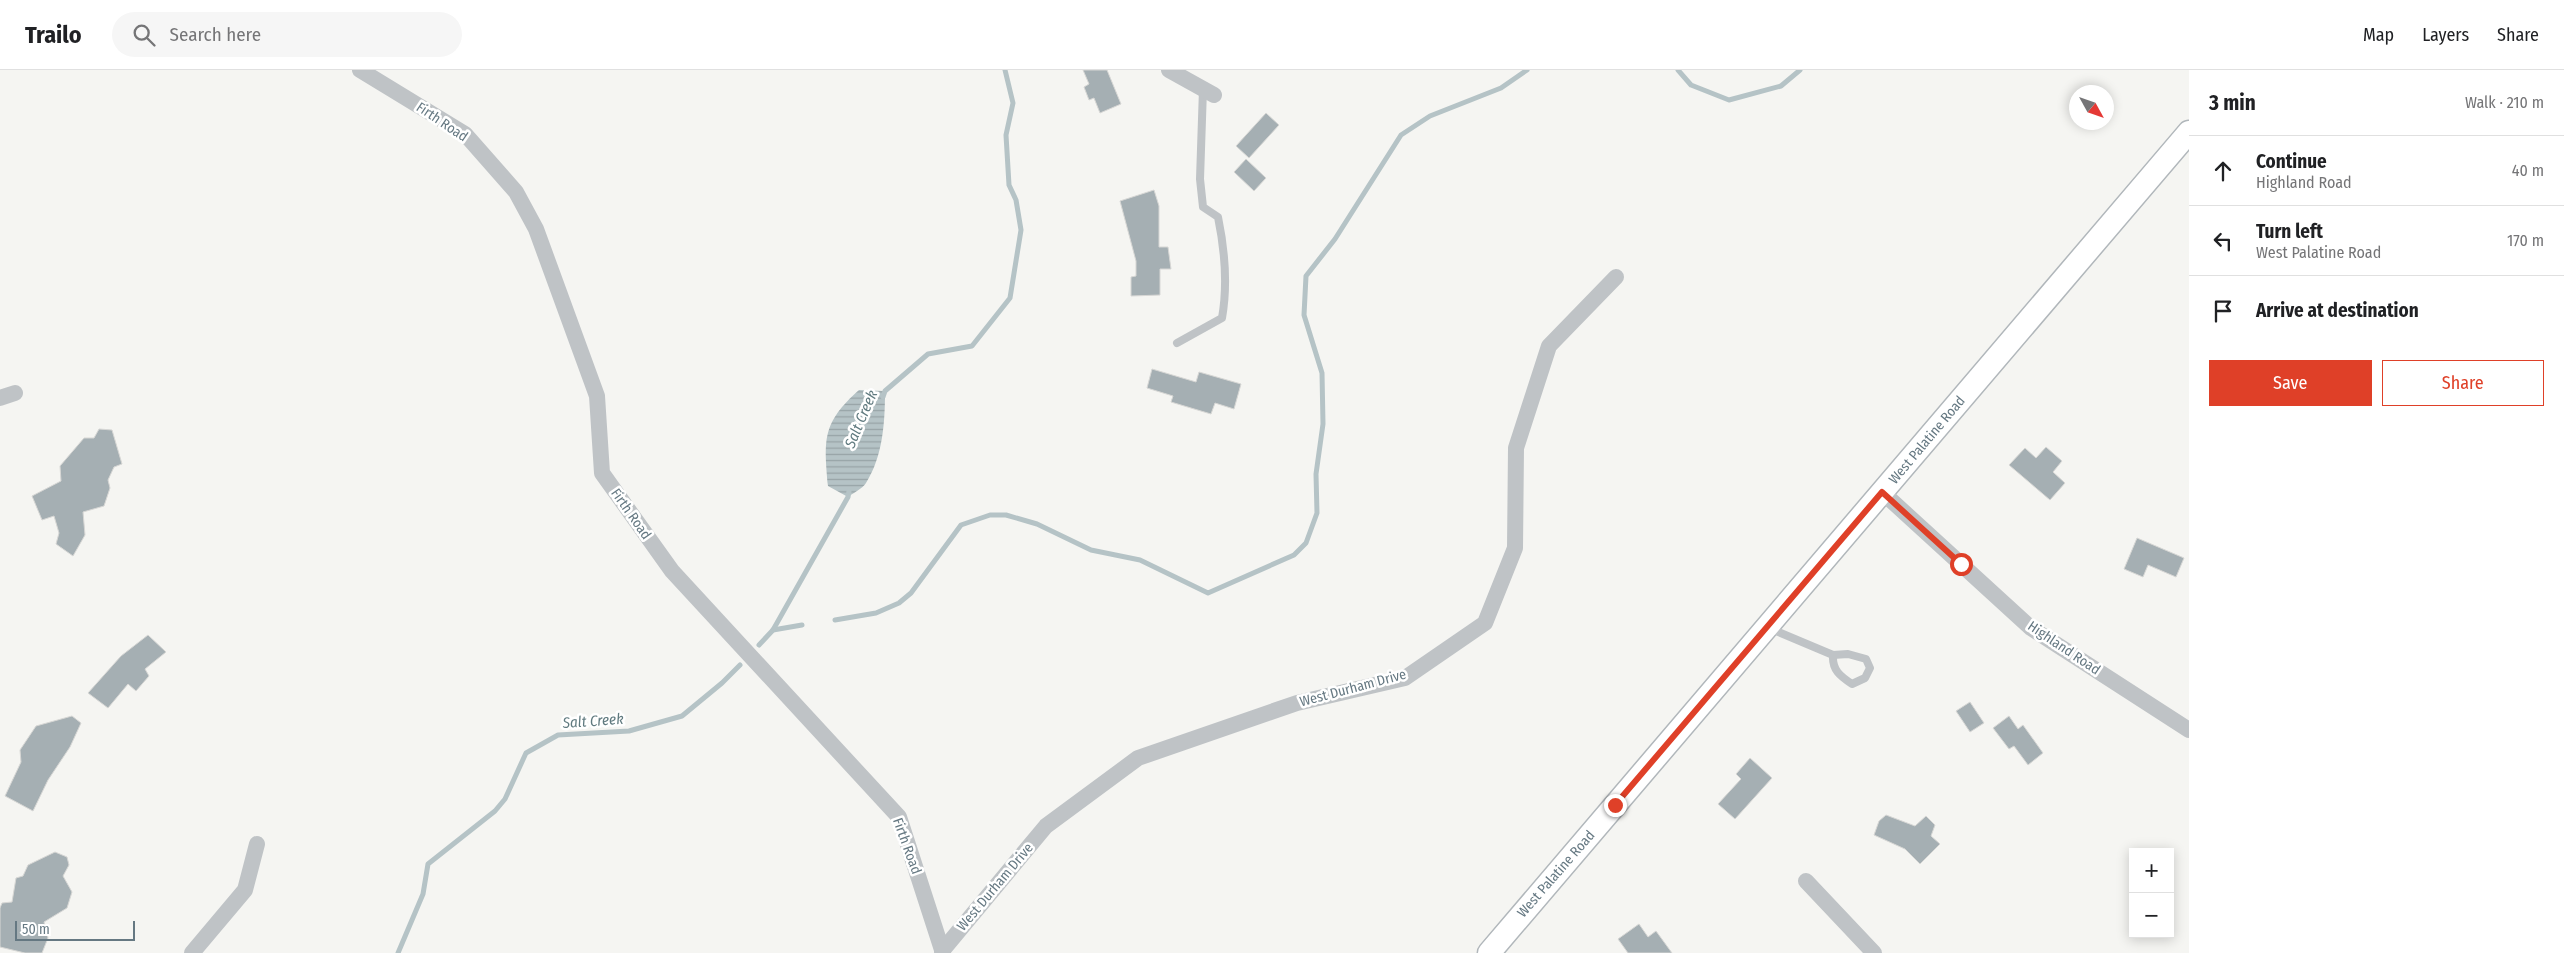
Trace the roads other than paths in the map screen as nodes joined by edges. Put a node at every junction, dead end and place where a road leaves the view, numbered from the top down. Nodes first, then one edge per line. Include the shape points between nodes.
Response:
1 (360, 70) edge
2 (1169, 70) edge
3 (1208, 92) joint
4 (2189, 132) edge
5 (1616, 278) dead end
6 (1177, 343) dead end
7 (1882, 492) junction
8 (1767, 628) junction
9 (1834, 654) junction
10 (2189, 730) edge
11 (257, 844) dead end
12 (1806, 881) dead end
13 (942, 952) edge
14 (192, 953) edge
15 (1489, 953) edge
16 (1874, 953) edge

1 - 13 street, Firth Road via 465,134 516,192 536,229 597,396 602,473 672,571 899,817
2 - 3 street
3 - 6 lane via 1200,170 1203,206 1218,217 1224,246 1227,292 1222,318
4 - 7 main road, West Palatine Road
5 - 13 street, West Durham Drive via 1550,346 1516,448 1515,548 1485,623 1405,678 1298,703 1138,758 1046,826
7 - 8 main road, West Palatine Road
7 - 10 street, Highland Road via 2032,628
8 - 9 lane
8 - 15 main road, West Palatine Road
9 - 9 lane via 1866,659 1870,668 1865,678 1852,684 1840,676 1833,666
11 - 14 street via 245,890
12 - 16 street

